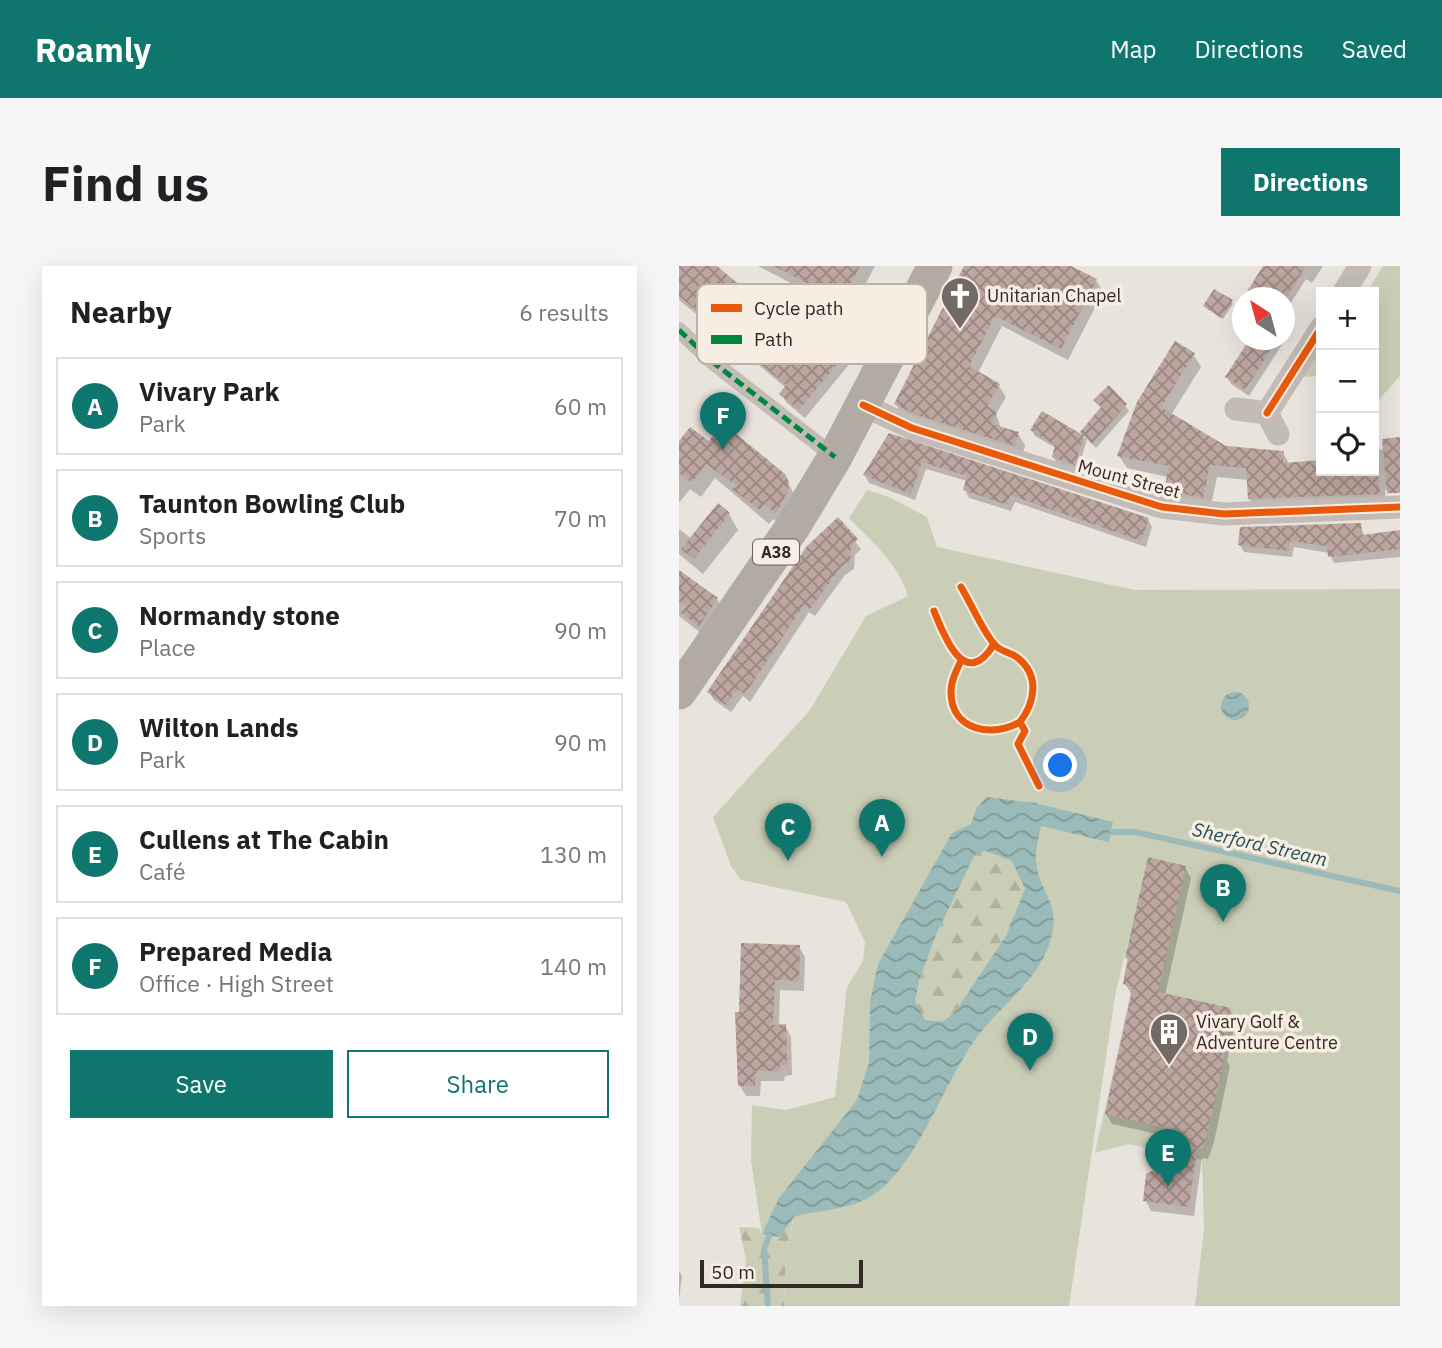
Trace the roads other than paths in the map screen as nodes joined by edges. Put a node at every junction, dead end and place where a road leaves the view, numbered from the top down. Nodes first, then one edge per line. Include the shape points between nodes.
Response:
1 (935, 266) edge
2 (1360, 266) edge
3 (926, 284) edge
4 (1347, 287) edge
5 (679, 330) edge
6 (1316, 336) edge
7 (697, 346) edge
8 (716, 364) edge
9 (884, 364) edge
10 (863, 405) junction
11 (1236, 409) dead end
12 (1267, 413) junction
13 (1278, 434) dead end
14 (835, 457) junction
15 (1400, 507) edge
16 (679, 692) edge

1 - 3 main road, A38
2 - 4 street
5 - 7 street
6 - 12 street
8 - 14 street
9 - 10 main road, A38
10 - 14 main road, A38
10 - 15 street, Mount Street via 912,428 1163,507 1224,514
11 - 12 street
12 - 13 street
14 - 16 main road, A38

